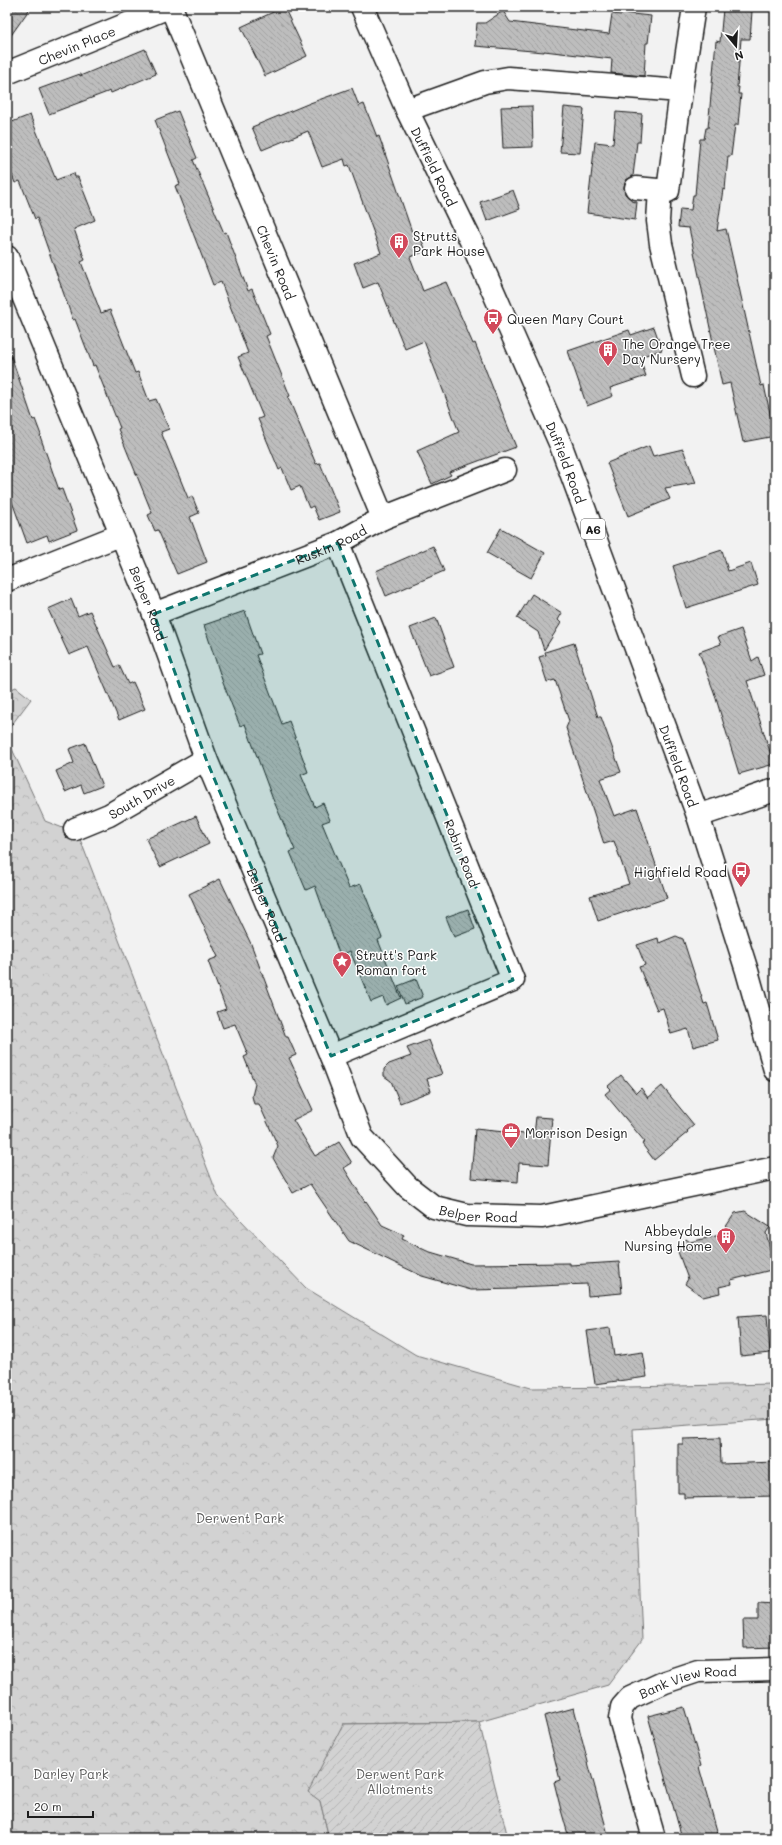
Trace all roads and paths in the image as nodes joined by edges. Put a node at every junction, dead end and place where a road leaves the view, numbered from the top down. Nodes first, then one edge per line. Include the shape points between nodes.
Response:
1 (170, 7) edge
2 (362, 7) edge
3 (694, 7) edge
4 (7, 74) edge
5 (681, 91) junction
6 (407, 110) junction
7 (636, 188) dead end
8 (660, 190) junction
9 (7, 257) edge
10 (693, 376) dead end
11 (505, 470) dead end
12 (383, 518) junction
13 (120, 535) junction
14 (338, 543) junction
15 (7, 580) edge
16 (154, 614) junction
17 (206, 759) junction
18 (775, 790) edge
19 (698, 816) junction
20 (75, 829) dead end
21 (331, 1056) junction
22 (775, 1070) edge
23 (775, 1168) edge
24 (775, 1669) edge
25 (654, 1838) edge

1 - 4 street, Chevin Place
1 - 12 street, Chevin Road
2 - 6 street, Duffield Road / A6
3 - 5 street
5 - 6 street via 508,78 485,82
5 - 8 street via 668,191
6 - 19 street, Duffield Road / A6 via 471,241 560,443
7 - 8 street
8 - 10 street via 658,221 661,244
9 - 13 street, Belper Road
11 - 12 street, Ruskin Road
12 - 14 street, Ruskin Road
13 - 15 street
13 - 16 street, Belper Road
14 - 16 street, Ruskin Road
14 - 21 street, Robin Road via 513,980
16 - 17 street, Belper Road
17 - 20 street, South Drive via 109,815
17 - 21 street, Belper Road
18 - 19 street
19 - 22 street, Duffield Road / A6
21 - 23 street, Belper Road via 362,1137 408,1187 434,1207 467,1215 542,1217
24 - 25 street, Bank View Road via 698,1671 630,1698 622,1707 620,1719

